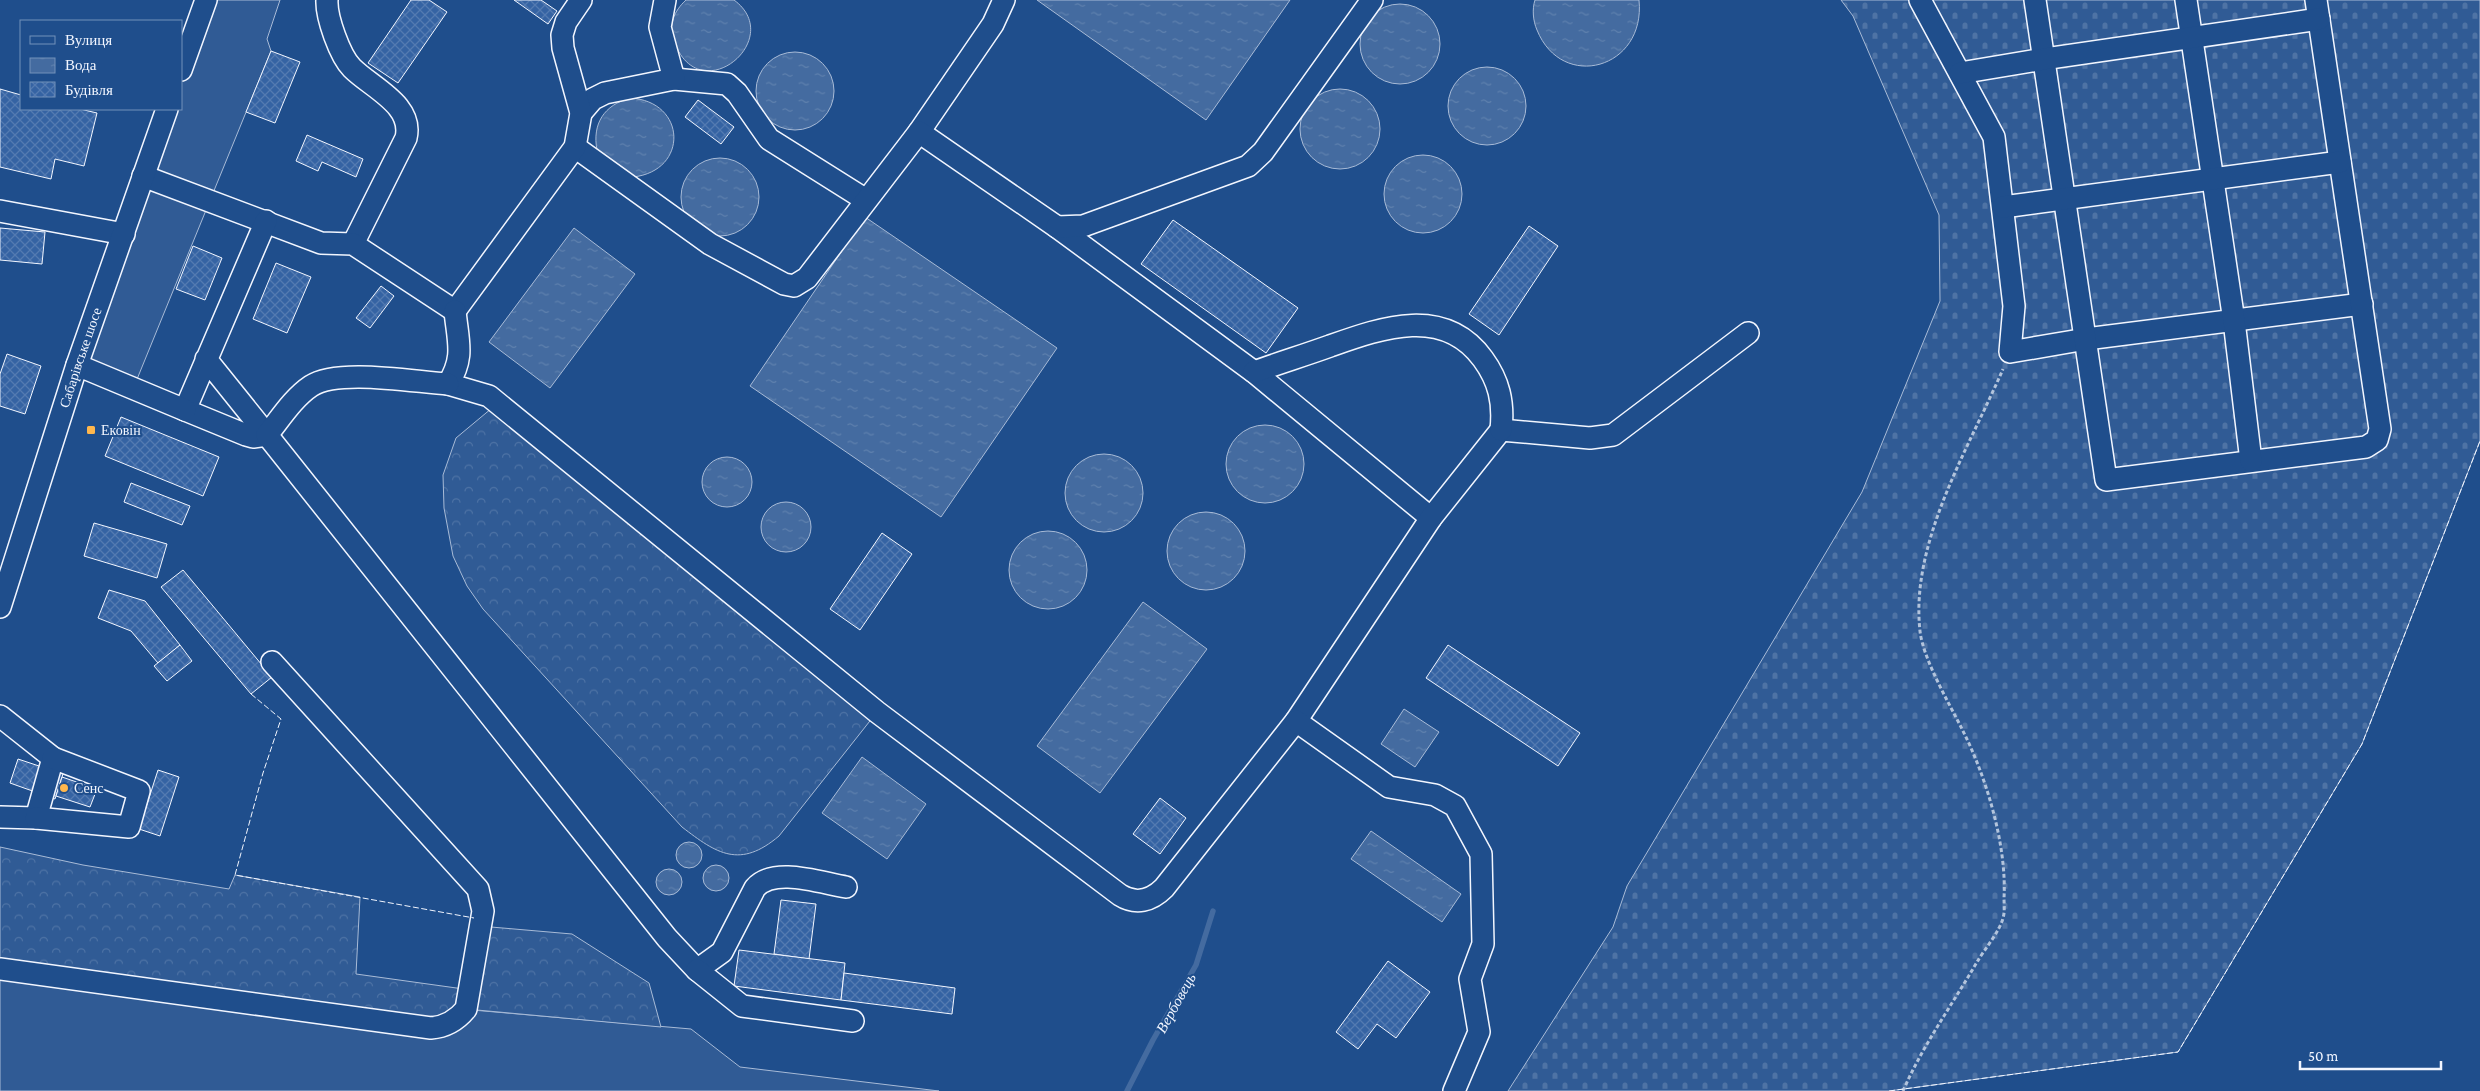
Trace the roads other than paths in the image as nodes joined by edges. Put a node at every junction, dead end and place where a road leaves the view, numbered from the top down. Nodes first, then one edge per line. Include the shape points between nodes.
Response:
1 (206, 0) edge
2 (327, 0) edge
3 (581, 0) edge
4 (665, 0) edge
5 (1004, 0) edge
6 (1372, 0) edge
7 (1920, 0) edge
8 (2035, 0) edge
9 (2186, 0) edge
10 (2317, 9) edge
11 (2192, 37) junction
12 (2044, 58) junction
13 (182, 67) edge
14 (1960, 73) junction
15 (674, 79) junction
16 (167, 110) edge
17 (581, 113) junction
18 (919, 132) junction
19 (575, 147) junction
20 (2340, 162) junction
21 (143, 176) junction
22 (2212, 178) junction
23 (2065, 199) junction
24 (866, 200) junction
25 (2003, 206) junction
26 (0, 211) edge
27 (266, 221) junction
28 (1057, 227) junction
29 (124, 234) junction
30 (352, 244) junction
31 (2362, 304) junction
32 (455, 311) junction
33 (2234, 321) junction
34 (1748, 333) dead end
35 (2086, 339) junction
36 (206, 359) junction
37 (77, 365) junction
38 (1254, 372) junction
39 (448, 384) junction
40 (185, 410) junction
41 (1501, 430) junction
42 (267, 435) junction
43 (2251, 461) junction
44 (1432, 518) junction
45 (0, 607) edge
46 (272, 662) dead end
47 (0, 716) edge
48 (1296, 721) junction
49 (52, 758) junction
50 (0, 817) edge
51 (36, 818) junction
52 (846, 887) dead end
53 (0, 969) edge
54 (697, 970) junction
55 (853, 1021) dead end
56 (1454, 1091) edge

1 - 13 street
2 - 30 street via 328,14 345,60 398,106 408,124 406,138
3 - 17 street via 566,22 562,42
4 - 15 street via 660,27
5 - 18 street via 999,16
6 - 28 street via 1263,152 1248,166 1083,226
7 - 14 street
8 - 12 street
9 - 11 street
10 - 11 street
10 - 20 street
11 - 12 street
11 - 22 street
12 - 14 street
12 - 23 street
14 - 25 street via 1994,137
15 - 17 street via 605,92 593,99
15 - 24 street via 721,83 731,87 769,139
16 - 21 street, Сабарівське шосе
17 - 19 street
18 - 24 street
18 - 28 street
19 - 24 street via 710,244 789,285 799,284 807,278
19 - 32 street
20 - 22 street
20 - 31 street
21 - 27 street
21 - 29 street, Сабарівське шосе
22 - 23 street
22 - 33 street
23 - 25 street
23 - 35 street
25 - 35 street via 2014,306 2010,352
26 - 29 street
27 - 30 street via 321,243
27 - 36 street
28 - 38 street
29 - 37 street, Сабарівське шосе
30 - 32 street
31 - 33 street
31 - 43 street via 2380,429 2377,440 2366,447
32 - 39 street via 460,356
33 - 35 street
33 - 43 street
34 - 41 street via 1613,435 1590,438
35 - 43 street via 2106,480
36 - 40 street
36 - 42 street
37 - 40 street
37 - 45 street, Сабарівське шосе
38 - 41 street via 1384,329 1412,325 1440,328 1466,340 1477,350 1494,376 1502,400
38 - 44 street
39 - 42 street via 330,378 303,392
39 - 48 street via 489,396 877,712 1128,900 1143,900 1164,888
40 - 42 street via 253,437
41 - 44 street
42 - 54 street via 660,931
44 - 48 street
46 - 53 street via 478,889 483,911 466,1009 462,1015 444,1026 430,1028
47 - 49 street
48 - 56 street via 1389,787 1435,795 1455,806 1481,854 1483,944 1470,979 1479,1032
49 - 51 street
49 - 51 street via 138,791 129,827
50 - 51 street
52 - 54 street via 783,877 763,881 755,888 722,952
54 - 55 street via 742,1006

